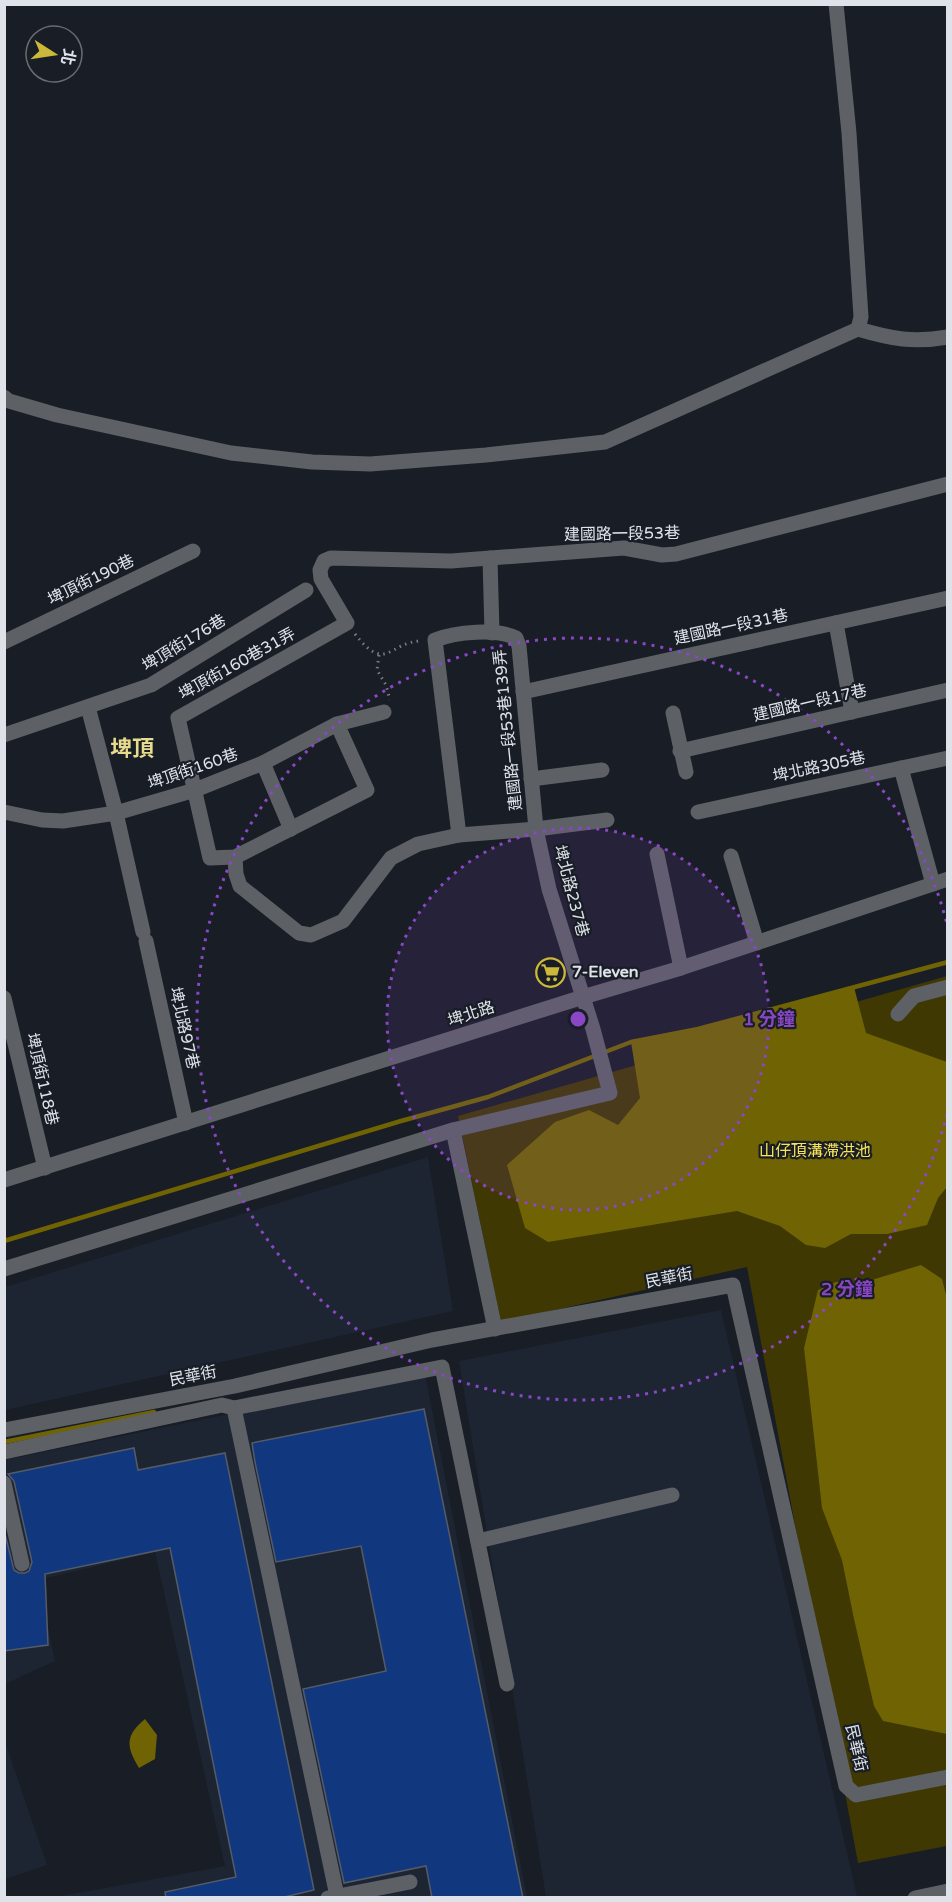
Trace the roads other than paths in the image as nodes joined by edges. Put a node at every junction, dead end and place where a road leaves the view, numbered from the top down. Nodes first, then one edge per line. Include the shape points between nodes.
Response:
1 (836, 4) edge
2 (858, 329) junction
3 (948, 337) edge
4 (6, 401) edge
5 (948, 484) edge
6 (193, 551) dead end
7 (490, 558) junction
8 (306, 590) dead end
9 (948, 598) edge
10 (347, 623) joint
11 (836, 623) junction
12 (492, 633) junction
13 (4, 642) edge
14 (948, 690) edge
15 (523, 692) junction
16 (88, 706) junction
17 (384, 712) road end
18 (852, 712) junction
19 (673, 713) dead end
20 (337, 724) junction
21 (4, 735) edge
22 (680, 751) junction
23 (948, 758) edge
24 (263, 763) junction
25 (901, 768) junction
26 (602, 770) dead end
27 (686, 772) dead end
28 (531, 779) junction
29 (195, 790) junction
30 (4, 812) edge
31 (698, 812) dead end
32 (116, 813) junction
33 (607, 820) dead end
34 (291, 829) junction
35 (536, 829) junction
36 (459, 835) junction
37 (657, 854) dead end
38 (731, 856) dead end
39 (235, 857) junction
40 (940, 881) edge
41 (757, 943) junction
42 (681, 968) junction
43 (948, 987) edge
44 (583, 997) junction
45 (4, 998) edge
46 (898, 1014) dead end
47 (186, 1123) junction
48 (453, 1130) junction
49 (45, 1168) junction
50 (4, 1180) edge
51 (4, 1269) edge
52 (495, 1329) junction
53 (234, 1408) junction
54 (4, 1431) edge
55 (4, 1452) edge
56 (4, 1483) edge
57 (672, 1495) dead end
58 (478, 1541) junction
59 (22, 1564) dead end
60 (507, 1683) dead end
61 (948, 1777) edge
62 (410, 1882) dead end
63 (948, 1891) edge
64 (333, 1897) edge
65 (915, 1898) edge

1 - 2 street via 849,133 861,317
2 - 3 street via 891,339
2 - 4 street via 605,442 486,455 370,464 231,453
5 - 7 street, 建國路一段53巷 via 676,554 624,548
6 - 13 street, 埤頂街190巷
7 - 10 street, 建國路一段53巷 via 324,561 321,579
7 - 12 street
8 - 16 street, 埤頂街176巷 via 151,685
9 - 11 street, 建國路一段31巷
10 - 29 street, 埤頂街160巷31弄 via 178,718
11 - 15 street, 建國路一段31巷
11 - 18 street
12 - 15 street, 建國路一段53巷139弄 via 501,632 516,639
12 - 36 street, 建國路一段53巷139弄 via 435,640
14 - 18 street, 建國路一段17巷
15 - 28 street, 建國路一段53巷139弄
16 - 21 street, 埤頂街176巷
16 - 32 street, 埤北路97巷
17 - 20 street, 埤頂街160巷
18 - 22 street, 建國路一段17巷
19 - 22 street
20 - 24 street, 埤頂街160巷
20 - 34 street via 367,790
22 - 27 street
23 - 25 street, 埤北路305巷
24 - 29 street, 埤頂街160巷
24 - 34 street
25 - 31 street, 埤北路305巷
25 - 40 street
26 - 28 street
28 - 35 street, 建國路一段53巷139弄
29 - 32 street, 埤頂街160巷
29 - 39 street via 210,858
30 - 32 street, 埤頂街160巷 via 63,821
32 - 47 street, 埤北路97巷
33 - 35 street
34 - 39 street
35 - 36 street
35 - 44 street, 埤北路237巷 via 549,889
36 - 39 street via 418,844 391,858 343,921 311,935 299,933 240,886
37 - 42 street
38 - 41 street
40 - 41 street, 埤北路
41 - 42 street, 埤北路
42 - 44 street, 埤北路
43 - 46 street via 914,996
44 - 47 street, 埤北路
44 - 48 street, 埤北路237巷 via 610,1093
45 - 49 street, 埤頂街118巷
47 - 49 street, 埤北路
48 - 51 street
48 - 52 street
49 - 50 street, 埤北路
52 - 54 street, 民華街
52 - 61 street, 民華街 via 733,1285 846,1786 856,1794
53 - 55 street via 222,1405
53 - 58 street via 442,1366
53 - 64 street
56 - 59 street
57 - 58 street
58 - 60 street
62 - 64 street
63 - 65 street

